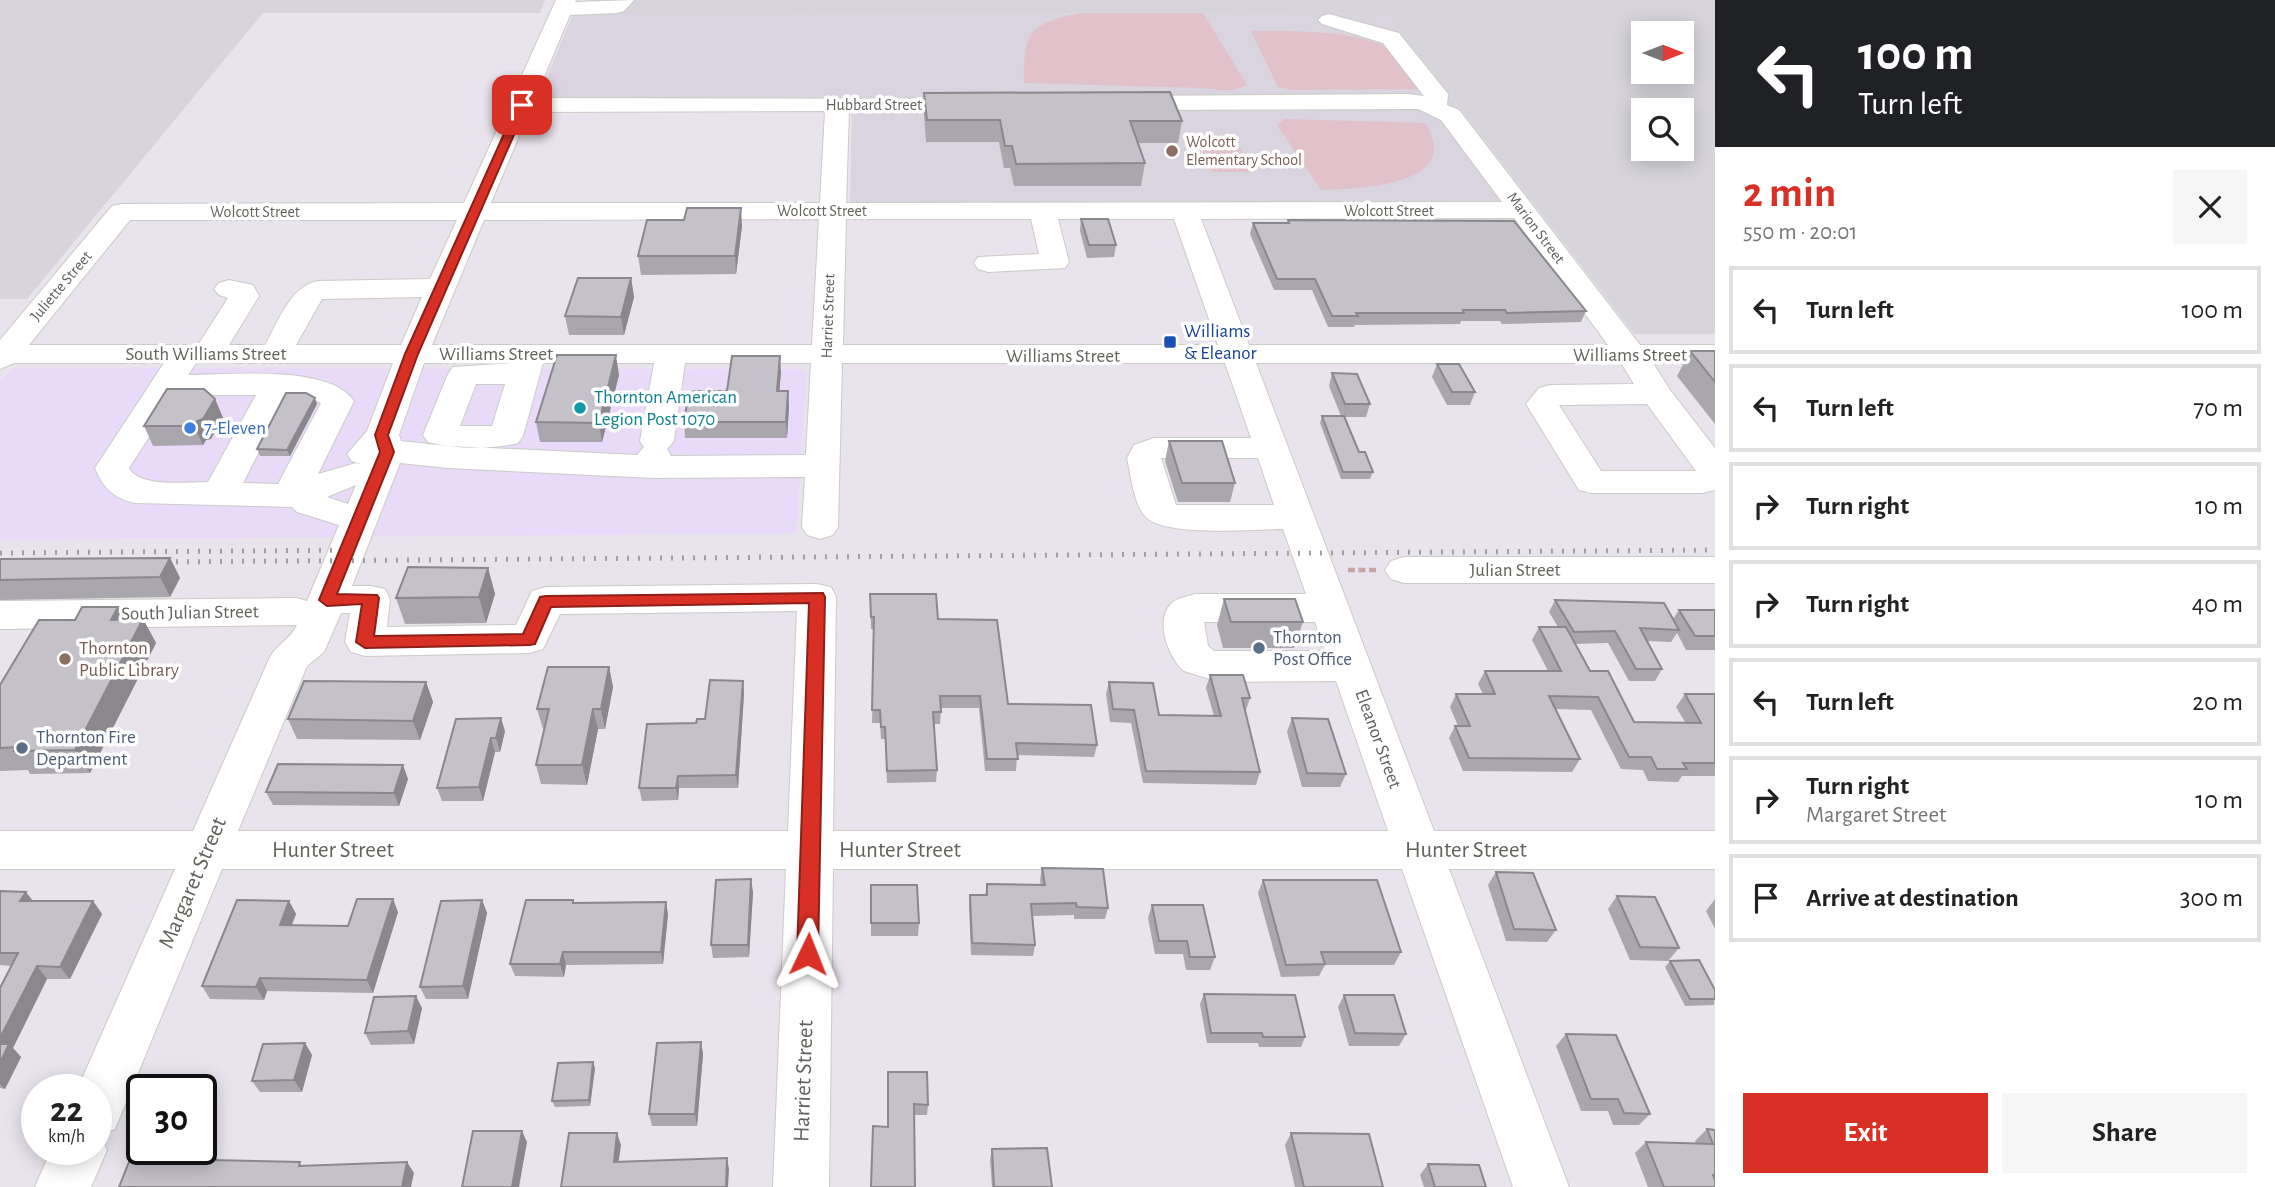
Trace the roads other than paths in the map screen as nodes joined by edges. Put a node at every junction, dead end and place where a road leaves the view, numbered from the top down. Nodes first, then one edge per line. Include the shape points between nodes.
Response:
1 (624, 0) edge
2 (564, 5) edge
3 (1329, 20) dead end
4 (1102, 103) edge
5 (1004, 104) edge
6 (522, 105) junction
7 (837, 105) junction
8 (1435, 107) junction
9 (1522, 210) junction
10 (833, 211) junction
11 (1043, 211) junction
12 (1185, 211) junction
13 (122, 212) joint
14 (473, 212) junction
15 (988, 263) dead end
16 (440, 288) junction
17 (229, 289) dead end
18 (197, 354) junction
19 (412, 354) junction
20 (1715, 354) edge
21 (671, 355) junction
22 (827, 355) junction
23 (1632, 355) junction
24 (2, 356) edge
25 (1239, 356) junction
26 (527, 364) junction
27 (276, 370) junction
28 (166, 385) junction
29 (1656, 394) junction
30 (440, 435) junction
31 (1272, 448) junction
32 (372, 454) junction
33 (655, 454) junction
34 (822, 466) junction
35 (1715, 474) edge
36 (220, 494) junction
37 (295, 496) junction
38 (339, 513) junction
39 (1297, 517) junction
40 (820, 527) dead end
41 (1404, 570) road end
42 (1715, 570) edge
43 (817, 597) joint
44 (311, 606) junction
45 (1330, 608) junction
46 (0, 615) edge
47 (1351, 666) junction
48 (0, 850) edge
49 (207, 850) junction
50 (811, 850) junction
51 (1419, 850) junction
52 (1715, 850) edge
53 (111, 1074) edge
54 (73, 1165) edge
55 (63, 1187) edge
56 (801, 1187) edge
57 (1541, 1187) edge

1 - 2 street via 617,7
2 - 6 street, Margaret Street
3 - 8 street via 1391,38 1436,94
4 - 8 street via 1408,101
5 - 7 street, Hubbard Street
6 - 7 street, Hubbard Street
6 - 14 street, Margaret Street
7 - 10 street, Harriet Street
8 - 9 street, Marion Street via 1450,114
9 - 12 street, Wolcott Street
9 - 23 street, Marion Street
10 - 11 street, Wolcott Street
10 - 14 street, Wolcott Street
10 - 22 street, Harriet Street
11 - 12 street, Wolcott Street
11 - 15 street via 1055,262
12 - 25 street, Eleanor Street
13 - 14 street, Wolcott Street
13 - 24 street, Juliette Street
14 - 16 street, Margaret Street
16 - 19 street, Margaret Street
16 - 27 street via 317,290 309,294
17 - 18 street via 239,289 244,296
18 - 24 street, South Williams Street
18 - 27 street, South Williams Street
18 - 28 street
19 - 26 street, Williams Street
19 - 27 street, South Williams Street
19 - 32 street, Margaret Street
20 - 23 street, Williams Street
21 - 22 street, Williams Street
21 - 26 street, Williams Street
21 - 33 street
22 - 25 street, Williams Street
22 - 34 street, Harriet Street
23 - 25 street, Williams Street
23 - 29 street, Marion Street
25 - 31 street, Eleanor Street
26 - 30 street via 464,374
26 - 30 street via 506,436
27 - 28 street
27 - 36 street
27 - 37 street via 330,393 338,401
28 - 36 street via 112,468 118,481 135,492
29 - 35 street, Marion Street
29 - 35 street via 1550,395 1542,404 1591,482 1702,482
30 - 32 street
31 - 39 street, Eleanor Street
31 - 39 street via 1154,448 1144,457 1158,509 1164,514
32 - 33 street
32 - 37 street via 334,480
32 - 38 street, Margaret Street
32 - 44 street, Margaret Street
33 - 34 street
34 - 40 street, Harriet Street
36 - 37 street
37 - 38 street
38 - 44 street, Margaret Street
39 - 45 street, Eleanor Street
41 - 42 street, Julian Street
43 - 44 street, South Julian Street via 546,601 529,639 365,642 371,598
43 - 50 street, Harriet Street
44 - 46 street, South Julian Street
44 - 49 street, Margaret Street via 310,642 290,657
45 - 47 street, Eleanor Street
45 - 47 street via 1195,608 1185,612 1183,623 1192,656 1203,664
47 - 51 street, Eleanor Street
48 - 49 street, Hunter Street
49 - 50 street, Hunter Street
49 - 53 street, Margaret Street
50 - 51 street, Hunter Street
50 - 56 street, Harriet Street
51 - 52 street, Hunter Street
51 - 57 street, Eleanor Street
54 - 55 street

